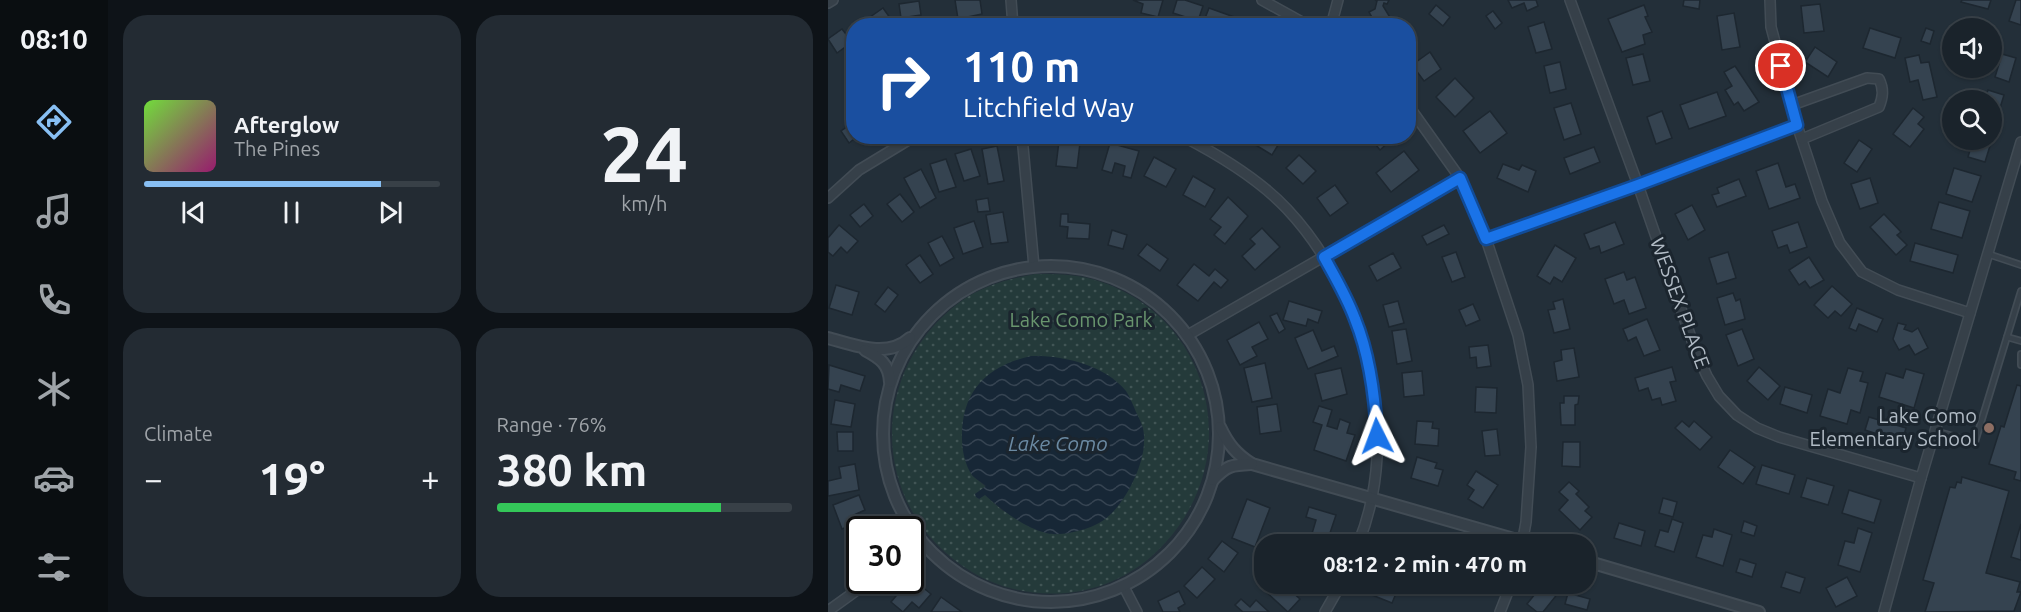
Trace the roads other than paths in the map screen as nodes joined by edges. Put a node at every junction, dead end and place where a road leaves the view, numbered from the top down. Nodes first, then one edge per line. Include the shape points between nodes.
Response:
1 (833, 0) edge
2 (1011, 0) edge
3 (1262, 0) edge
4 (1338, 0) edge
5 (1570, 0) edge
6 (1770, 0) edge
7 (828, 3) edge
8 (1012, 18) edge
9 (1295, 18) edge
10 (1333, 18) edge
11 (1792, 105) junction
12 (1416, 116) edge
13 (1797, 125) junction
14 (1802, 140) junction
15 (2021, 142) edge
16 (902, 144) edge
17 (1023, 144) edge
18 (1197, 144) edge
19 (2017, 168) edge
20 (1460, 178) junction
21 (1638, 185) junction
22 (828, 198) edge
23 (1486, 239) junction
24 (1988, 254) junction
25 (1324, 257) junction
26 (2021, 265) edge
27 (1034, 267) junction
28 (2021, 291) edge
29 (2019, 305) edge
30 (1970, 314) junction
31 (915, 334) junction
32 (1188, 335) junction
33 (2007, 337) junction
34 (828, 338) edge
35 (2021, 341) edge
36 (859, 347) junction
37 (2021, 354) edge
38 (2021, 365) edge
39 (890, 384) junction
40 (1220, 427) junction
41 (1935, 430) junction
42 (1252, 464) junction
43 (1921, 478) junction
44 (1213, 480) junction
45 (1371, 499) junction
46 (904, 516) edge
47 (1361, 534) edge
48 (1491, 534) edge
49 (1525, 534) edge
50 (924, 547) edge
51 (1596, 564) edge
52 (1124, 587) junction
53 (852, 594) edge
54 (1335, 594) edge
55 (1507, 594) edge
56 (828, 611) edge
57 (1137, 612) edge
58 (1324, 612) edge
59 (1500, 612) edge
60 (1759, 612) edge
61 (1884, 612) edge

1 - 7 street
2 - 8 street
3 - 9 street
4 - 10 street
5 - 21 street, WESSEX PLACE
6 - 11 street via 1771,27
11 - 13 street
11 - 14 street via 1861,80 1879,79 1882,86 1879,107
12 - 20 street
13 - 14 street
13 - 21 street
14 - 30 street via 1840,243 1862,272 1898,290
15 - 19 street
16 - 22 street via 859,170
17 - 27 street
18 - 25 street via 1248,175 1278,200
19 - 24 street
20 - 23 street
20 - 25 street
21 - 23 street
21 - 43 street, WESSEX PLACE via 1696,352 1719,396 1737,415 1779,437
23 - 49 street via 1518,335 1528,385 1531,447
24 - 26 lane
24 - 30 street
25 - 32 street
25 - 45 street via 1356,320 1369,370 1377,436
27 - 31 street via 1000,274 966,288 939,308
27 - 32 street via 1080,269 1120,281 1160,306
28 - 29 lane
29 - 33 lane
30 - 41 street
31 - 36 street via 905,343 888,349
31 - 39 street
32 - 40 street via 1209,379
33 - 35 lane
33 - 41 lane via 1976,442
34 - 36 street
36 - 39 street via 883,362 890,374
37 - 38 lane
39 - 46 street via 883,441 892,490
40 - 42 street via 1228,444
40 - 44 street
41 - 43 street
42 - 44 street via 1230,466
42 - 45 street
43 - 61 street
44 - 52 street via 1188,532 1170,554
45 - 47 street
45 - 48 street
50 - 52 street via 968,581 1009,597 1058,602
51 - 60 street
52 - 57 street
53 - 56 street
54 - 58 street
55 - 59 street

